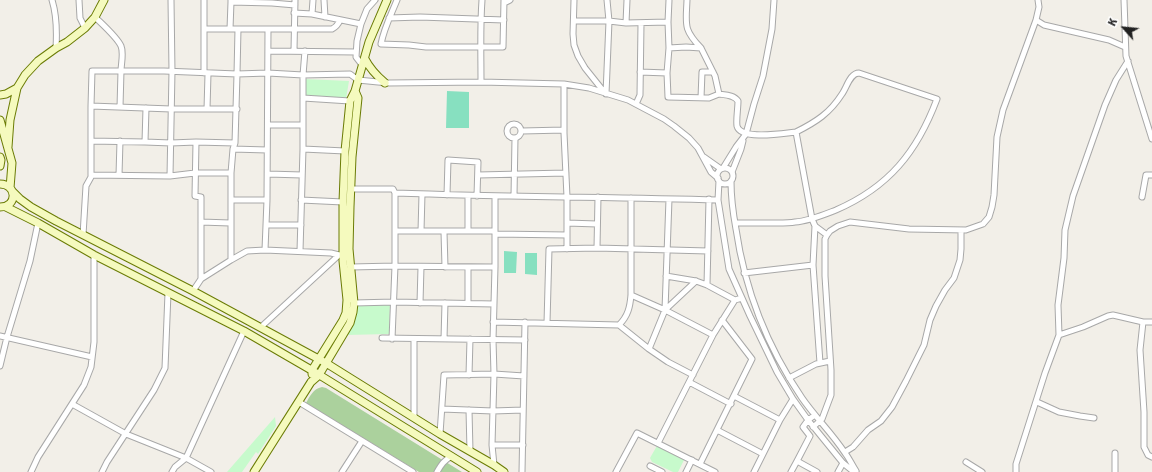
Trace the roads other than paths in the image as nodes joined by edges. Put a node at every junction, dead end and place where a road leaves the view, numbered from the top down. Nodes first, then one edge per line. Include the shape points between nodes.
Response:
1 (52, 0) edge
2 (79, 0) edge
3 (104, 0) edge
4 (171, 0) edge
5 (204, 0) edge
6 (313, 0) edge
7 (324, 0) edge
8 (375, 0) edge
9 (387, 0) edge
10 (398, 0) edge
11 (482, 0) edge
12 (510, 0) edge
13 (574, 0) edge
14 (607, 0) edge
15 (627, 0) edge
16 (669, 0) edge
17 (687, 0) edge
18 (774, 0) edge
19 (1038, 0) edge
20 (1124, 0) edge
21 (231, 1) edge
22 (504, 1) edge
23 (295, 3) edge
24 (294, 13) junction
25 (312, 14) junction
26 (95, 17) junction
27 (325, 17) junction
28 (389, 18) junction
29 (340, 20) junction
30 (481, 20) junction
31 (504, 20) junction
32 (1036, 20) junction
33 (574, 21) junction
34 (609, 21) junction
35 (668, 22) junction
36 (626, 23) junction
37 (361, 24) junction
38 (641, 24) junction
39 (85, 28) junction
40 (204, 28) junction
41 (230, 28) junction
42 (238, 30) junction
43 (268, 30) junction
44 (294, 30) junction
45 (480, 47) junction
46 (1125, 47) junction
47 (56, 48) junction
48 (669, 48) junction
49 (701, 48) junction
50 (268, 51) junction
51 (294, 51) junction
52 (304, 52) junction
53 (356, 52) junction
54 (1128, 62) junction
55 (364, 63) junction
56 (121, 71) junction
57 (172, 72) junction
58 (640, 72) junction
59 (667, 72) junction
60 (713, 72) junction
61 (206, 73) junction
62 (268, 73) junction
63 (237, 74) junction
64 (303, 75) junction
65 (358, 80) junction
66 (482, 82) junction
67 (385, 83) junction
68 (564, 84) junction
69 (17, 88) junction
70 (355, 91) junction
71 (606, 94) junction
72 (719, 94) junction
73 (0, 95) edge
74 (303, 98) junction
75 (701, 98) junction
76 (350, 101) junction
77 (636, 104) junction
78 (91, 106) junction
79 (120, 107) junction
80 (146, 108) junction
81 (171, 109) junction
82 (207, 109) junction
83 (237, 109) junction
84 (0, 120) edge
85 (10, 120) junction
86 (268, 124) junction
87 (302, 125) junction
88 (564, 130) junction
89 (522, 131) junction
90 (796, 132) junction
91 (1151, 132) edge
92 (746, 134) junction
93 (515, 138) junction
94 (1152, 138) edge
95 (743, 139) junction
96 (91, 141) junction
97 (120, 141) junction
98 (145, 142) junction
99 (196, 142) junction
100 (171, 143) junction
101 (236, 143) junction
102 (8, 147) junction
103 (233, 149) junction
104 (303, 149) junction
105 (267, 150) junction
106 (345, 151) junction
107 (703, 156) junction
108 (0, 157) edge
109 (0, 166) edge
110 (722, 169) junction
111 (732, 172) junction
112 (195, 173) junction
113 (231, 173) junction
114 (566, 173) junction
115 (268, 174) junction
116 (515, 174) junction
117 (91, 175) junction
118 (119, 175) junction
119 (302, 175) junction
120 (478, 175) junction
121 (1152, 175) edge
122 (170, 176) junction
123 (719, 179) junction
124 (731, 181) junction
125 (0, 184) edge
126 (11, 189) junction
127 (351, 189) junction
128 (395, 193) junction
129 (422, 194) junction
130 (447, 195) junction
131 (468, 196) junction
132 (478, 196) junction
133 (495, 196) junction
134 (514, 196) junction
135 (567, 197) junction
136 (598, 197) junction
137 (1142, 197) dead end
138 (631, 198) junction
139 (669, 199) junction
140 (708, 199) junction
141 (230, 200) junction
142 (267, 200) junction
143 (301, 200) junction
144 (718, 200) junction
145 (343, 202) junction
146 (3, 207) edge
147 (812, 219) junction
148 (201, 222) junction
149 (38, 223) junction
150 (230, 223) junction
151 (735, 223) junction
152 (567, 224) junction
153 (597, 224) junction
154 (267, 225) junction
155 (301, 225) junction
156 (815, 226) junction
157 (961, 230) junction
158 (395, 231) junction
159 (421, 231) junction
160 (468, 231) junction
161 (444, 232) junction
162 (495, 232) junction
163 (82, 235) junction
164 (567, 235) junction
165 (827, 235) junction
166 (597, 248) junction
167 (567, 249) junction
168 (631, 249) junction
169 (265, 250) junction
170 (667, 250) junction
171 (708, 250) junction
172 (300, 251) junction
173 (94, 255) junction
174 (341, 255) junction
175 (231, 260) junction
176 (813, 265) junction
177 (395, 266) junction
178 (351, 267) junction
179 (421, 267) junction
180 (445, 267) junction
181 (468, 267) junction
182 (495, 267) junction
183 (744, 273) junction
184 (666, 276) junction
185 (201, 279) junction
186 (696, 281) junction
187 (707, 285) junction
188 (193, 291) junction
189 (168, 293) junction
190 (631, 295) junction
191 (742, 298) junction
192 (735, 300) junction
193 (394, 302) junction
194 (354, 303) junction
195 (420, 303) junction
196 (468, 303) junction
197 (444, 304) junction
198 (494, 304) junction
199 (665, 310) junction
200 (722, 320) junction
201 (493, 322) junction
202 (525, 322) junction
203 (1143, 322) junction
204 (1152, 322) edge
205 (548, 323) junction
206 (619, 325) junction
207 (261, 327) junction
208 (244, 331) junction
209 (714, 335) junction
210 (1059, 335) junction
211 (0, 336) edge
212 (7, 337) junction
213 (382, 338) dead end
214 (392, 339) junction
215 (414, 339) junction
216 (444, 339) junction
217 (470, 339) junction
218 (493, 340) junction
219 (525, 340) junction
220 (649, 349) junction
221 (92, 357) junction
222 (319, 359) junction
223 (830, 361) junction
224 (326, 363) junction
225 (820, 363) junction
226 (0, 366) edge
227 (312, 370) junction
228 (494, 374) junction
229 (319, 375) junction
230 (469, 375) junction
231 (693, 375) junction
232 (524, 376) junction
233 (789, 378) junction
234 (311, 382) junction
235 (689, 382) junction
236 (734, 396) junction
237 (793, 398) junction
238 (299, 402) junction
239 (1036, 402) junction
240 (72, 404) junction
241 (731, 404) junction
242 (442, 409) junction
243 (469, 410) junction
244 (523, 410) junction
245 (493, 411) junction
246 (815, 415) junction
247 (414, 417) junction
248 (1094, 418) dead end
249 (780, 420) junction
250 (808, 420) junction
251 (820, 421) junction
252 (813, 427) junction
253 (717, 430) junction
254 (126, 434) junction
255 (440, 434) junction
256 (362, 441) junction
257 (658, 443) junction
258 (492, 445) junction
259 (524, 445) junction
260 (470, 451) junction
261 (845, 452) junction
262 (1115, 453) dead end
263 (763, 454) junction
264 (452, 456) junction
265 (1152, 457) edge
266 (186, 458) junction
267 (692, 460) junction
268 (797, 462) junction
269 (966, 462) dead end
270 (844, 463) junction
271 (700, 464) junction
272 (494, 465) junction
273 (650, 466) dead end
274 (659, 471) edge
275 (31, 472) edge
276 (102, 472) edge
277 (172, 472) edge
278 (211, 472) edge
279 (254, 472) edge
280 (342, 472) edge
281 (413, 472) edge
282 (437, 472) edge
283 (477, 472) edge
284 (504, 472) edge
285 (522, 472) edge
286 (616, 472) edge
287 (686, 472) edge
288 (715, 472) edge
289 (755, 472) edge
290 (791, 472) edge
291 (817, 472) edge
292 (838, 472) edge
293 (855, 472) edge
294 (982, 472) edge
295 (1016, 472) edge
296 (1115, 472) edge

1 - 47 street via 57,20
2 - 39 street via 80,18
3 - 26 street
4 - 57 street
5 - 40 street
6 - 25 street
7 - 27 street
8 - 37 street via 367,9
9 - 55 street via 369,42
10 - 28 street
11 - 30 street
12 - 22 street
13 - 33 street
14 - 34 street
15 - 36 street
16 - 35 street
17 - 49 street via 686,28
18 - 92 street via 772,29 763,76
19 - 32 street
20 - 46 street
21 - 23 street
21 - 41 street
22 - 31 street
23 - 24 street
24 - 25 street
24 - 44 street
25 - 27 street
26 - 39 street
26 - 56 street via 121,46
27 - 29 street
28 - 30 street
28 - 45 street via 381,44
29 - 37 street
29 - 44 street via 332,29
30 - 31 street
30 - 45 street
31 - 45 street via 503,47
32 - 46 street via 1044,25 1109,40
32 - 157 street via 1003,110 997,137 994,195 989,217 982,224
33 - 34 street
33 - 71 street via 574,45 578,56
34 - 36 street
34 - 71 street
35 - 38 street
35 - 48 street
36 - 38 street
37 - 53 street
38 - 58 street
39 - 47 street
40 - 41 street
40 - 61 street
41 - 42 street
42 - 43 street
42 - 63 street
43 - 44 street
43 - 50 street
44 - 51 street
45 - 66 street
46 - 54 street
47 - 69 street via 32,67
48 - 49 street
48 - 59 street
49 - 60 street
50 - 51 street
50 - 62 street
51 - 52 street
52 - 53 street
52 - 64 street
53 - 55 street via 356,58
54 - 91 street
54 - 210 street via 1116,80 1105,105 1073,196 1064,230 1064,258 1058,305
55 - 65 street
55 - 67 street
56 - 57 street
56 - 78 street via 92,71
56 - 79 street
57 - 61 street
57 - 81 street
58 - 59 street
58 - 77 street via 640,95
59 - 75 street via 668,97
60 - 72 street
60 - 75 street via 702,72
61 - 63 street
61 - 82 street
62 - 63 street
62 - 64 street
62 - 86 street
63 - 83 street
64 - 65 street via 350,74
64 - 74 street
65 - 67 street
65 - 70 street
66 - 67 street
66 - 68 street
68 - 71 street
68 - 88 street
69 - 73 street
69 - 85 street
70 - 76 street
70 - 127 street via 358,98
71 - 77 street
72 - 75 street
72 - 92 street via 736,98 737,126
74 - 76 street
74 - 87 street
76 - 106 street
77 - 107 street via 674,126 689,138
78 - 79 street
78 - 96 street
79 - 80 street
80 - 81 street
80 - 98 street
81 - 82 street
81 - 100 street
82 - 83 street
83 - 101 street
84 - 85 street
84 - 102 street
85 - 102 street
86 - 87 street
86 - 105 street
87 - 104 street
88 - 89 street
88 - 114 street
89 - 93 street via 520,136
89 - 93 street via 517,124 509,126 508,135
90 - 92 street via 768,136
90 - 147 street
90 - 147 street via 827,113 839,99 852,75 856,73 937,99 920,136 891,174 860,198
91 - 94 street
92 - 95 street
93 - 116 street
95 - 110 street
95 - 111 street
96 - 97 street
96 - 117 street
97 - 98 street
97 - 118 street
98 - 100 street
99 - 100 street
99 - 101 street
99 - 112 street
100 - 122 street
101 - 103 street
102 - 126 street via 12,163
103 - 105 street
103 - 113 street
104 - 106 street
104 - 119 street
105 - 115 street
106 - 145 street
107 - 110 street
107 - 123 street via 711,172
108 - 109 street
110 - 111 street via 728,168
110 - 123 street via 718,173
111 - 124 street
112 - 113 street
112 - 122 street
112 - 148 street via 195,196 201,197
113 - 141 street
114 - 116 street
114 - 135 street
115 - 119 street
115 - 142 street
116 - 120 street
116 - 134 street
117 - 118 street
117 - 163 street via 86,186
118 - 122 street
119 - 143 street
120 - 130 street via 478,162 448,160
120 - 132 street
121 - 137 street via 1146,175
123 - 124 street via 724,183
123 - 144 street
124 - 151 street
125 - 126 street
126 - 146 street via 13,198 9,205
126 - 163 street via 31,207
127 - 128 street via 393,189
127 - 178 street
128 - 129 street
128 - 158 street
129 - 130 street
129 - 159 street
130 - 131 street
131 - 132 street
131 - 160 street
132 - 133 street
133 - 134 street
133 - 162 street
134 - 135 street
135 - 136 street
135 - 152 street
136 - 138 street
136 - 153 street
138 - 139 street
138 - 168 street
139 - 140 street
139 - 170 street
140 - 144 street
140 - 171 street
141 - 142 street
141 - 150 street
142 - 154 street
143 - 145 street
143 - 155 street
144 - 191 street via 729,269
145 - 174 street
146 - 149 street
147 - 151 street via 795,222
147 - 156 street
148 - 150 street
148 - 185 street
149 - 173 street
149 - 212 street
150 - 175 street
151 - 183 street
152 - 153 street
152 - 164 street
153 - 166 street
154 - 155 street
154 - 169 street
155 - 172 street
156 - 165 street
156 - 176 street
157 - 165 street via 909,229 850,222 838,226
157 - 261 street via 962,249 954,278 936,306 924,345 906,381 881,421
158 - 159 street
158 - 177 street
159 - 161 street
160 - 161 street
160 - 162 street
161 - 180 street
162 - 164 street
162 - 182 street
163 - 188 street
164 - 167 street
165 - 223 street via 825,276
166 - 167 street
166 - 168 street
167 - 205 street via 549,249
168 - 170 street
168 - 190 street
169 - 172 street
169 - 175 street via 247,251
170 - 171 street
170 - 184 street
171 - 187 street
172 - 174 street
173 - 189 street
173 - 221 street
174 - 207 street
174 - 222 street via 347,300 346,313
175 - 185 street
176 - 183 street
176 - 225 street
177 - 178 street
177 - 179 street
177 - 193 street
178 - 194 street
179 - 180 street
179 - 195 street
180 - 181 street
181 - 182 street
181 - 196 street
182 - 198 street
183 - 233 street via 764,329
184 - 186 street
184 - 199 street
185 - 188 street
186 - 187 street
186 - 199 street
187 - 192 street
188 - 207 street
189 - 208 street
189 - 254 street via 165,368
190 - 199 street
190 - 206 street via 630,307
191 - 192 street
191 - 237 street via 763,346
192 - 200 street
193 - 194 street
193 - 195 street
193 - 214 street
194 - 224 street via 350,323
195 - 197 street
196 - 197 street
196 - 198 street
197 - 216 street
198 - 201 street
199 - 209 street
199 - 220 street
200 - 209 street
200 - 236 street via 752,360
201 - 202 street
201 - 218 street
202 - 205 street
202 - 219 street
203 - 204 street
203 - 210 street via 1113,315
203 - 265 street via 1140,350 1144,447
205 - 206 street
206 - 220 street
207 - 222 street
208 - 227 street
208 - 266 street
209 - 231 street
210 - 239 street
211 - 212 street
212 - 221 street
212 - 226 street
213 - 214 street
214 - 215 street
215 - 216 street
215 - 247 street
216 - 217 street
217 - 218 street
217 - 230 street
218 - 219 street
218 - 228 street
219 - 232 street
220 - 231 street
221 - 240 street via 84,384
222 - 224 street
222 - 227 street
223 - 225 street
223 - 251 street via 831,395
224 - 229 street
224 - 247 street
225 - 233 street
227 - 229 street
227 - 234 street
228 - 230 street
228 - 232 street
228 - 245 street
229 - 234 street
229 - 264 street
230 - 242 street via 444,375
231 - 235 street
232 - 244 street
233 - 246 street
234 - 238 street
235 - 241 street
235 - 257 street
236 - 241 street
236 - 249 street
237 - 249 street
237 - 250 street
238 - 256 street
238 - 279 street
239 - 248 street via 1059,412
239 - 295 street via 1016,464
240 - 254 street
240 - 275 street
241 - 253 street
242 - 243 street
242 - 255 street
243 - 245 street
243 - 260 street
244 - 245 street
244 - 259 street
245 - 258 street
246 - 250 street
246 - 251 street
247 - 255 street
249 - 263 street
250 - 252 street
250 - 268 street via 803,427 810,436
251 - 252 street
251 - 261 street
252 - 270 street
253 - 263 street
253 - 271 street
254 - 266 street
254 - 276 street
255 - 260 street
256 - 280 street
256 - 281 street
257 - 267 street
257 - 286 street via 637,433
258 - 259 street
258 - 272 street
259 - 285 street
260 - 272 street
261 - 293 street
262 - 296 street
263 - 289 street
264 - 282 street via 442,463
264 - 283 street
266 - 277 street via 175,466
266 - 278 street
267 - 271 street
267 - 287 street
268 - 290 street
268 - 291 street
269 - 294 street
270 - 292 street
270 - 293 street
271 - 288 street
272 - 284 street
273 - 274 street

